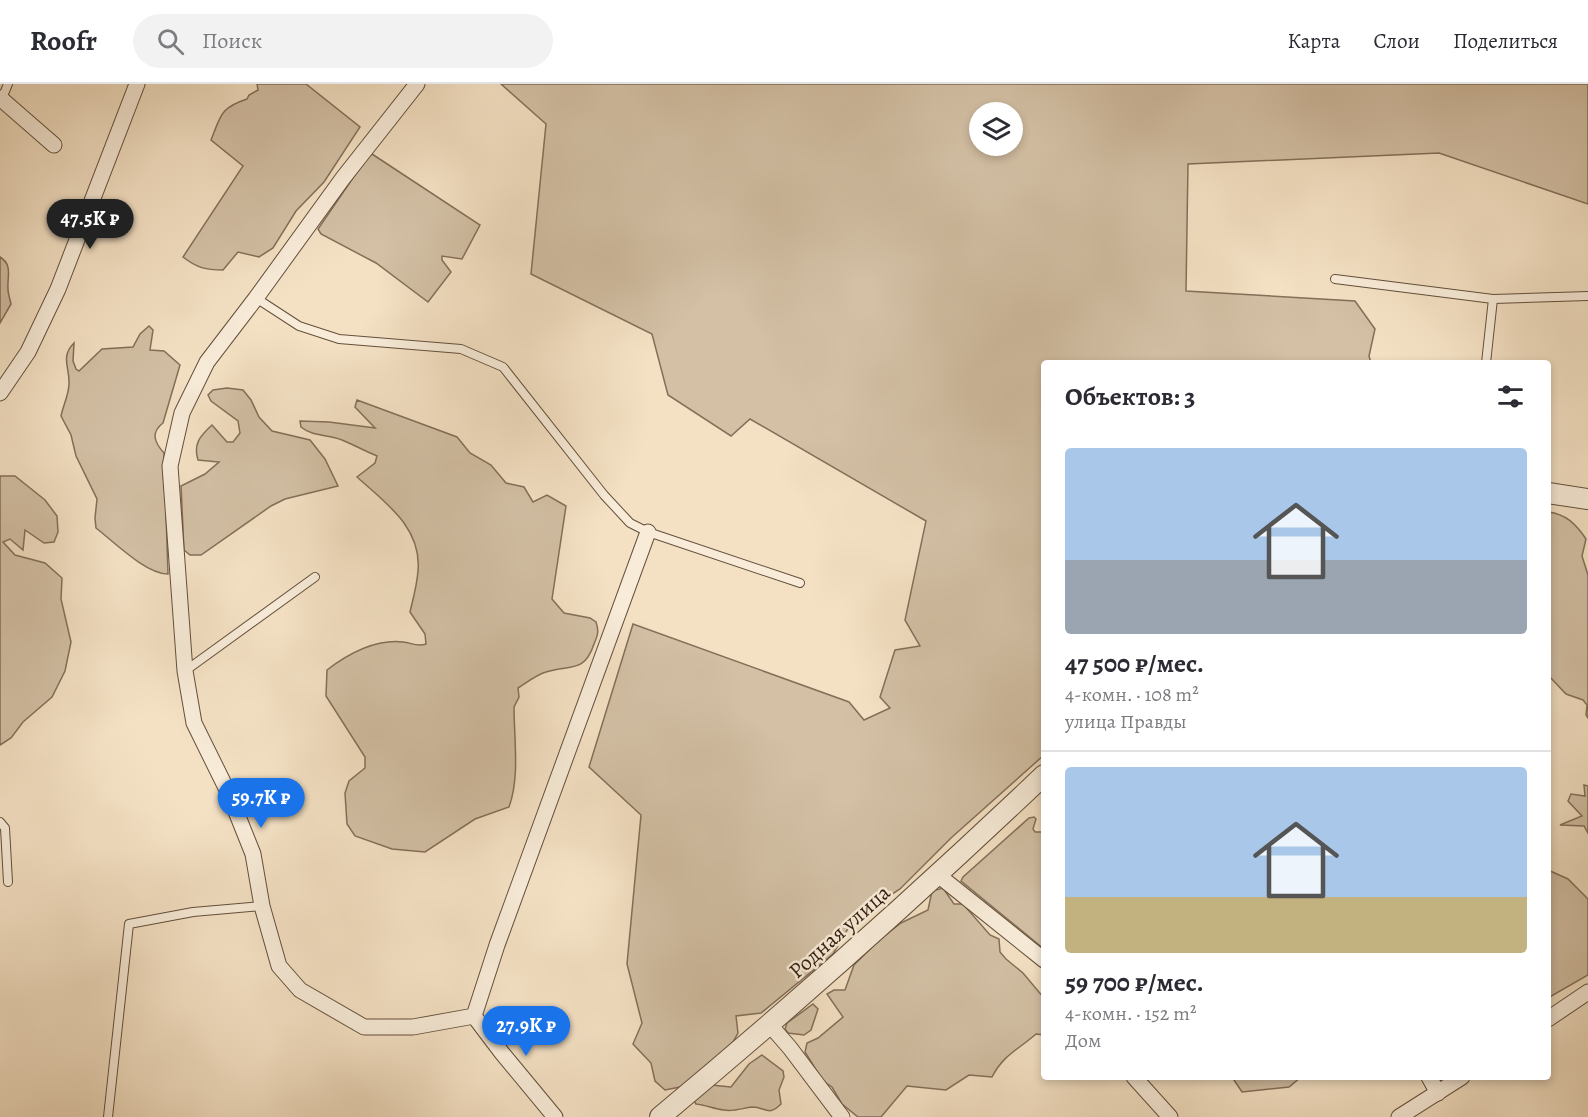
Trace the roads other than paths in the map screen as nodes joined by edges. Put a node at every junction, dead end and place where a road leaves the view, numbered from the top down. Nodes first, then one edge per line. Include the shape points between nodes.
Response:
1 (8, 84) edge
2 (137, 84) edge
3 (417, 84) edge
4 (1, 101) edge
5 (54, 146) dead end
6 (1335, 279) dead end
7 (1588, 296) edge
8 (256, 298) junction
9 (1493, 299) junction
10 (1486, 360) edge
11 (0, 393) edge
12 (1551, 491) edge
13 (1588, 491) edge
14 (1551, 492) edge
15 (1588, 499) edge
16 (648, 532) junction
17 (315, 577) dead end
18 (800, 583) dead end
19 (185, 671) junction
20 (1041, 778) edge
21 (0, 822) edge
22 (938, 875) junction
23 (8, 882) dead end
24 (262, 906) junction
25 (1041, 958) edge
26 (1588, 992) edge
27 (474, 1016) junction
28 (1551, 1017) edge
29 (770, 1025) junction
30 (1137, 1080) edge
31 (1431, 1080) edge
32 (1458, 1080) edge
33 (1438, 1093) junction
34 (108, 1117) edge
35 (555, 1117) edge
36 (660, 1117) edge
37 (842, 1117) edge
38 (1170, 1117) edge
39 (1399, 1117) edge

1 - 4 lane
2 - 11 street via 57,289 28,352
3 - 8 street
4 - 5 street
6 - 9 lane
7 - 9 lane
8 - 16 lane via 299,326 339,339 460,349 503,367 604,495 630,523
8 - 19 street via 207,362 182,413 170,466
9 - 10 lane
12 - 13 street
14 - 15 street
16 - 18 lane
16 - 27 street
17 - 19 lane
19 - 24 street via 194,723 253,854
20 - 22 street, Родная улица
21 - 23 lane via 5,828
22 - 25 street
22 - 29 street, Родная улица
24 - 27 street via 279,966 300,990 364,1027 413,1027
24 - 34 lane via 193,912 129,924
26 - 28 street
27 - 35 street
29 - 36 street, Родная улица
29 - 37 street
30 - 38 street
31 - 33 street
32 - 33 street
33 - 39 street

